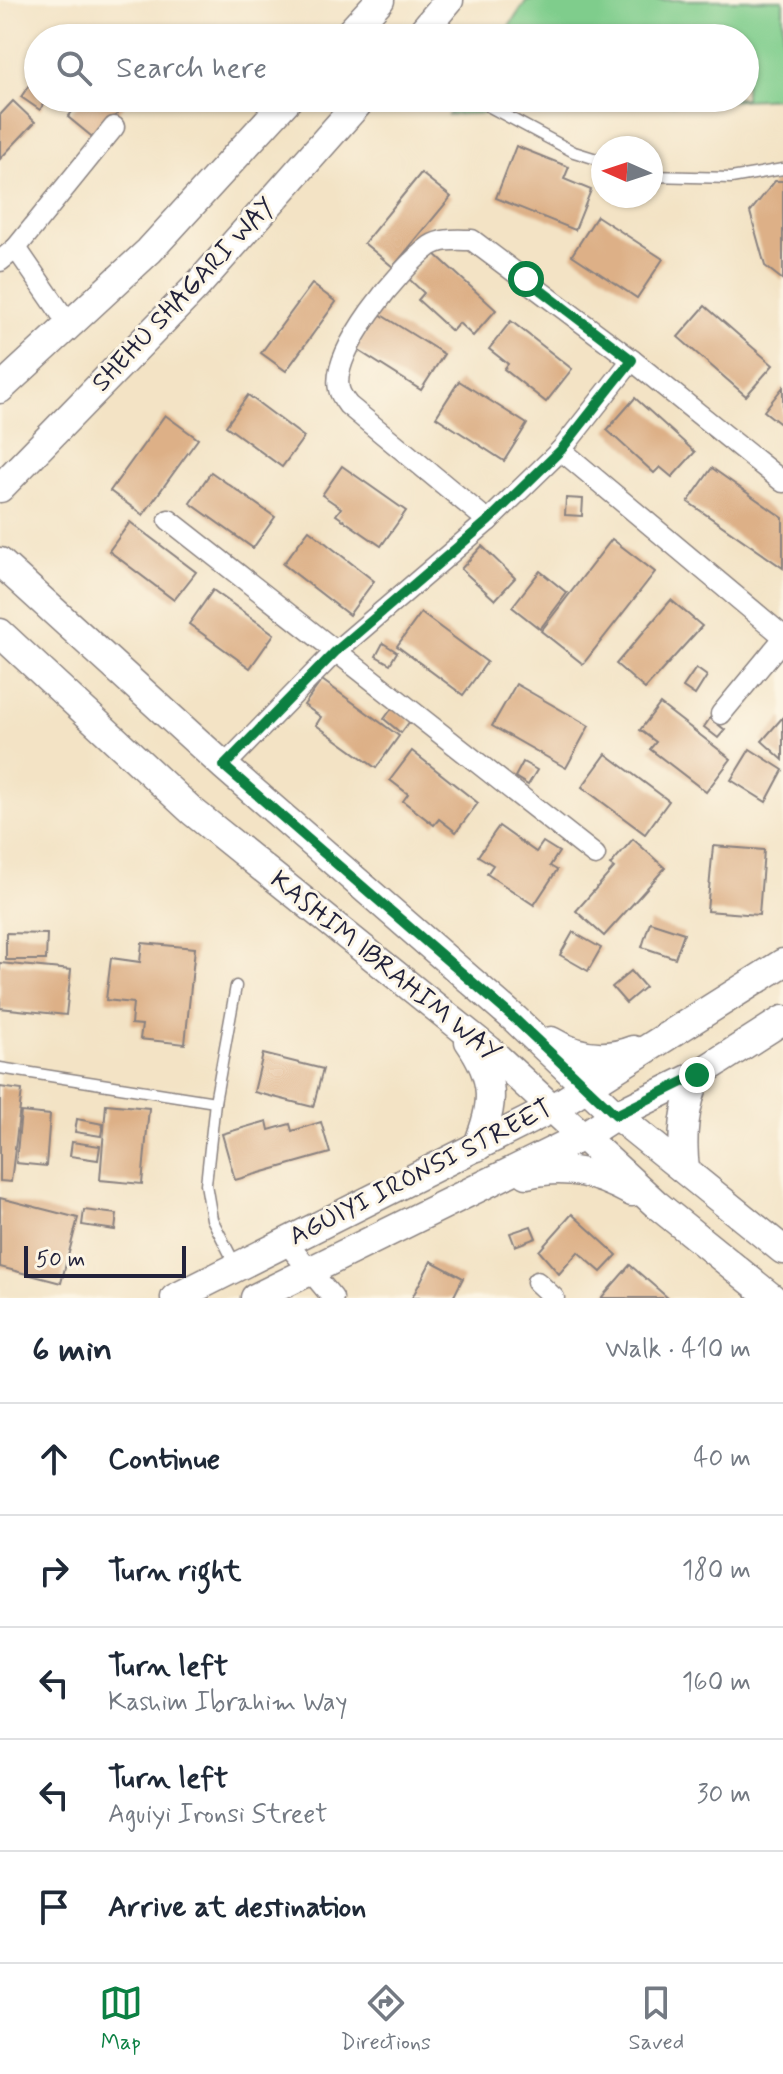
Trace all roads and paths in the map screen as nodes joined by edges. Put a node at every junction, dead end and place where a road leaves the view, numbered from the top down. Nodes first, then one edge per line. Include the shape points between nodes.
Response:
1 (380, 0) edge
2 (449, 0) edge
3 (358, 24) edge
4 (429, 24) edge
5 (276, 112) edge
6 (351, 112) edge
7 (499, 112) edge
8 (114, 127) dead end
9 (591, 157) edge
10 (783, 169) edge
11 (663, 176) edge
12 (8, 254) edge
13 (69, 325) junction
14 (632, 360) junction
15 (0, 389) edge
16 (561, 450) junction
17 (783, 482) edge
18 (0, 488) edge
19 (169, 520) dead end
20 (488, 521) junction
21 (0, 562) edge
22 (0, 633) edge
23 (783, 638) edge
24 (335, 652) junction
25 (721, 714) dead end
26 (224, 766) junction
27 (595, 855) dead end
28 (783, 963) edge
29 (236, 986) dead end
30 (515, 1019) junction
31 (783, 1020) edge
32 (457, 1023) junction
33 (671, 1035) junction
34 (0, 1068) edge
35 (697, 1075) junction
36 (588, 1085) junction
37 (215, 1102) junction
38 (555, 1107) junction
39 (616, 1115) junction
40 (585, 1135) junction
41 (477, 1147) junction
42 (685, 1170) junction
43 (495, 1182) junction
44 (656, 1204) junction
45 (285, 1241) junction
46 (783, 1250) edge
47 (237, 1267) junction
48 (309, 1272) junction
49 (537, 1282) dead end
50 (175, 1298) edge
51 (255, 1298) edge
52 (333, 1298) edge
53 (554, 1298) edge
54 (772, 1298) edge

1 - 3 main road
2 - 4 main road
5 - 13 main road via 149,251
6 - 18 main road, SHEHU SHAGARI WAY via 195,288
7 - 9 lane
8 - 12 street
10 - 11 lane via 731,178
12 - 13 street
13 - 15 main road
14 - 16 street
14 - 17 street
14 - 20 street via 472,240 431,246 387,291 351,341 339,389 348,405
16 - 20 street
16 - 23 street
19 - 24 street
20 - 24 street
21 - 26 main road, KASHIM IBRAHIM WAY
22 - 32 main road, KASHIM IBRAHIM WAY via 192,811
23 - 25 street
24 - 26 street
24 - 27 street
26 - 30 main road, KASHIM IBRAHIM WAY
28 - 33 main road, AGUIYI IRONSI STREET
29 - 37 lane
30 - 33 main road via 566,1051 594,1057 620,1055
30 - 36 main road, KASHIM IBRAHIM WAY
31 - 35 main road, AGUIYI IRONSI STREET
32 - 38 main road, KASHIM IBRAHIM WAY
32 - 41 main road via 492,1082 489,1119
33 - 36 main road, AGUIYI IRONSI STREET
34 - 37 lane
35 - 39 main road, AGUIYI IRONSI STREET
35 - 42 main road via 684,1106
36 - 38 main road, AGUIYI IRONSI STREET
36 - 39 main road, KASHIM IBRAHIM WAY
37 - 47 lane via 206,1184 212,1219
38 - 40 main road, KASHIM IBRAHIM WAY
38 - 41 main road, AGUIYI IRONSI STREET
39 - 40 main road, AGUIYI IRONSI STREET
39 - 42 main road, KASHIM IBRAHIM WAY
40 - 43 main road, AGUIYI IRONSI STREET
40 - 44 main road, KASHIM IBRAHIM WAY
41 - 45 main road, AGUIYI IRONSI STREET
42 - 46 main road, KASHIM IBRAHIM WAY
43 - 44 main road via 551,1168 580,1170
43 - 48 main road, AGUIYI IRONSI STREET
44 - 54 main road, KASHIM IBRAHIM WAY
45 - 47 main road, AGUIYI IRONSI STREET
45 - 48 street
47 - 50 main road, AGUIYI IRONSI STREET
48 - 51 main road, AGUIYI IRONSI STREET
48 - 52 street
49 - 53 street

